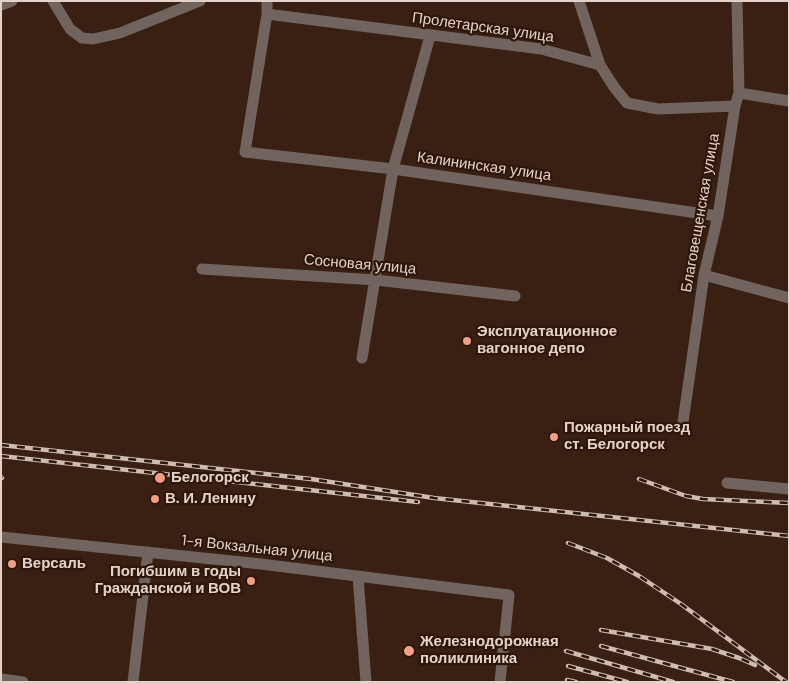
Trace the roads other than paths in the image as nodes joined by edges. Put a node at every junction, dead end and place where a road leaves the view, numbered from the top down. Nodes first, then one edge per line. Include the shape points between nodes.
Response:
1 (12, 1) edge
2 (53, 1) edge
3 (200, 1) edge
4 (267, 1) edge
5 (579, 1) edge
6 (737, 1) edge
7 (1, 5) edge
8 (267, 14) junction
9 (430, 36) junction
10 (600, 65) junction
11 (739, 93) junction
12 (789, 101) edge
13 (735, 106) junction
14 (393, 169) junction
15 (718, 216) junction
16 (202, 269) dead end
17 (704, 275) junction
18 (376, 280) junction
19 (515, 296) dead end
20 (789, 298) edge
21 (362, 358) dead end
22 (682, 429) dead end
23 (727, 484) dead end
24 (789, 489) edge
25 (1, 537) edge
26 (148, 552) junction
27 (358, 576) junction
28 (1, 679) edge
29 (23, 682) edge
30 (133, 682) edge
31 (366, 682) edge
32 (500, 682) edge

1 - 7 street
2 - 3 street via 70,30 82,38 93,39 120,33
4 - 8 street
5 - 10 street
6 - 11 street, Благовещенская улица
8 - 9 street, Пролетарская улица
8 - 14 street, Калининская улица via 245,152
9 - 10 street, Пролетарская улица via 541,49
9 - 14 street
10 - 13 street via 627,103 658,109
11 - 12 street
11 - 13 street, Благовещенская улица
13 - 15 street, Благовещенская улица
14 - 15 street, Калининская улица
14 - 18 street
15 - 17 street, Благовещенская улица
16 - 18 street, Сосновая улица
17 - 20 street
17 - 22 street, Благовещенская улица
18 - 19 street, Сосновая улица
18 - 21 street
23 - 24 street
25 - 26 street, 1-я Вокзальная улица
26 - 27 street, 1-я Вокзальная улица
26 - 30 street
27 - 31 street
27 - 32 street, 1-я Вокзальная улица via 509,595
28 - 29 street

